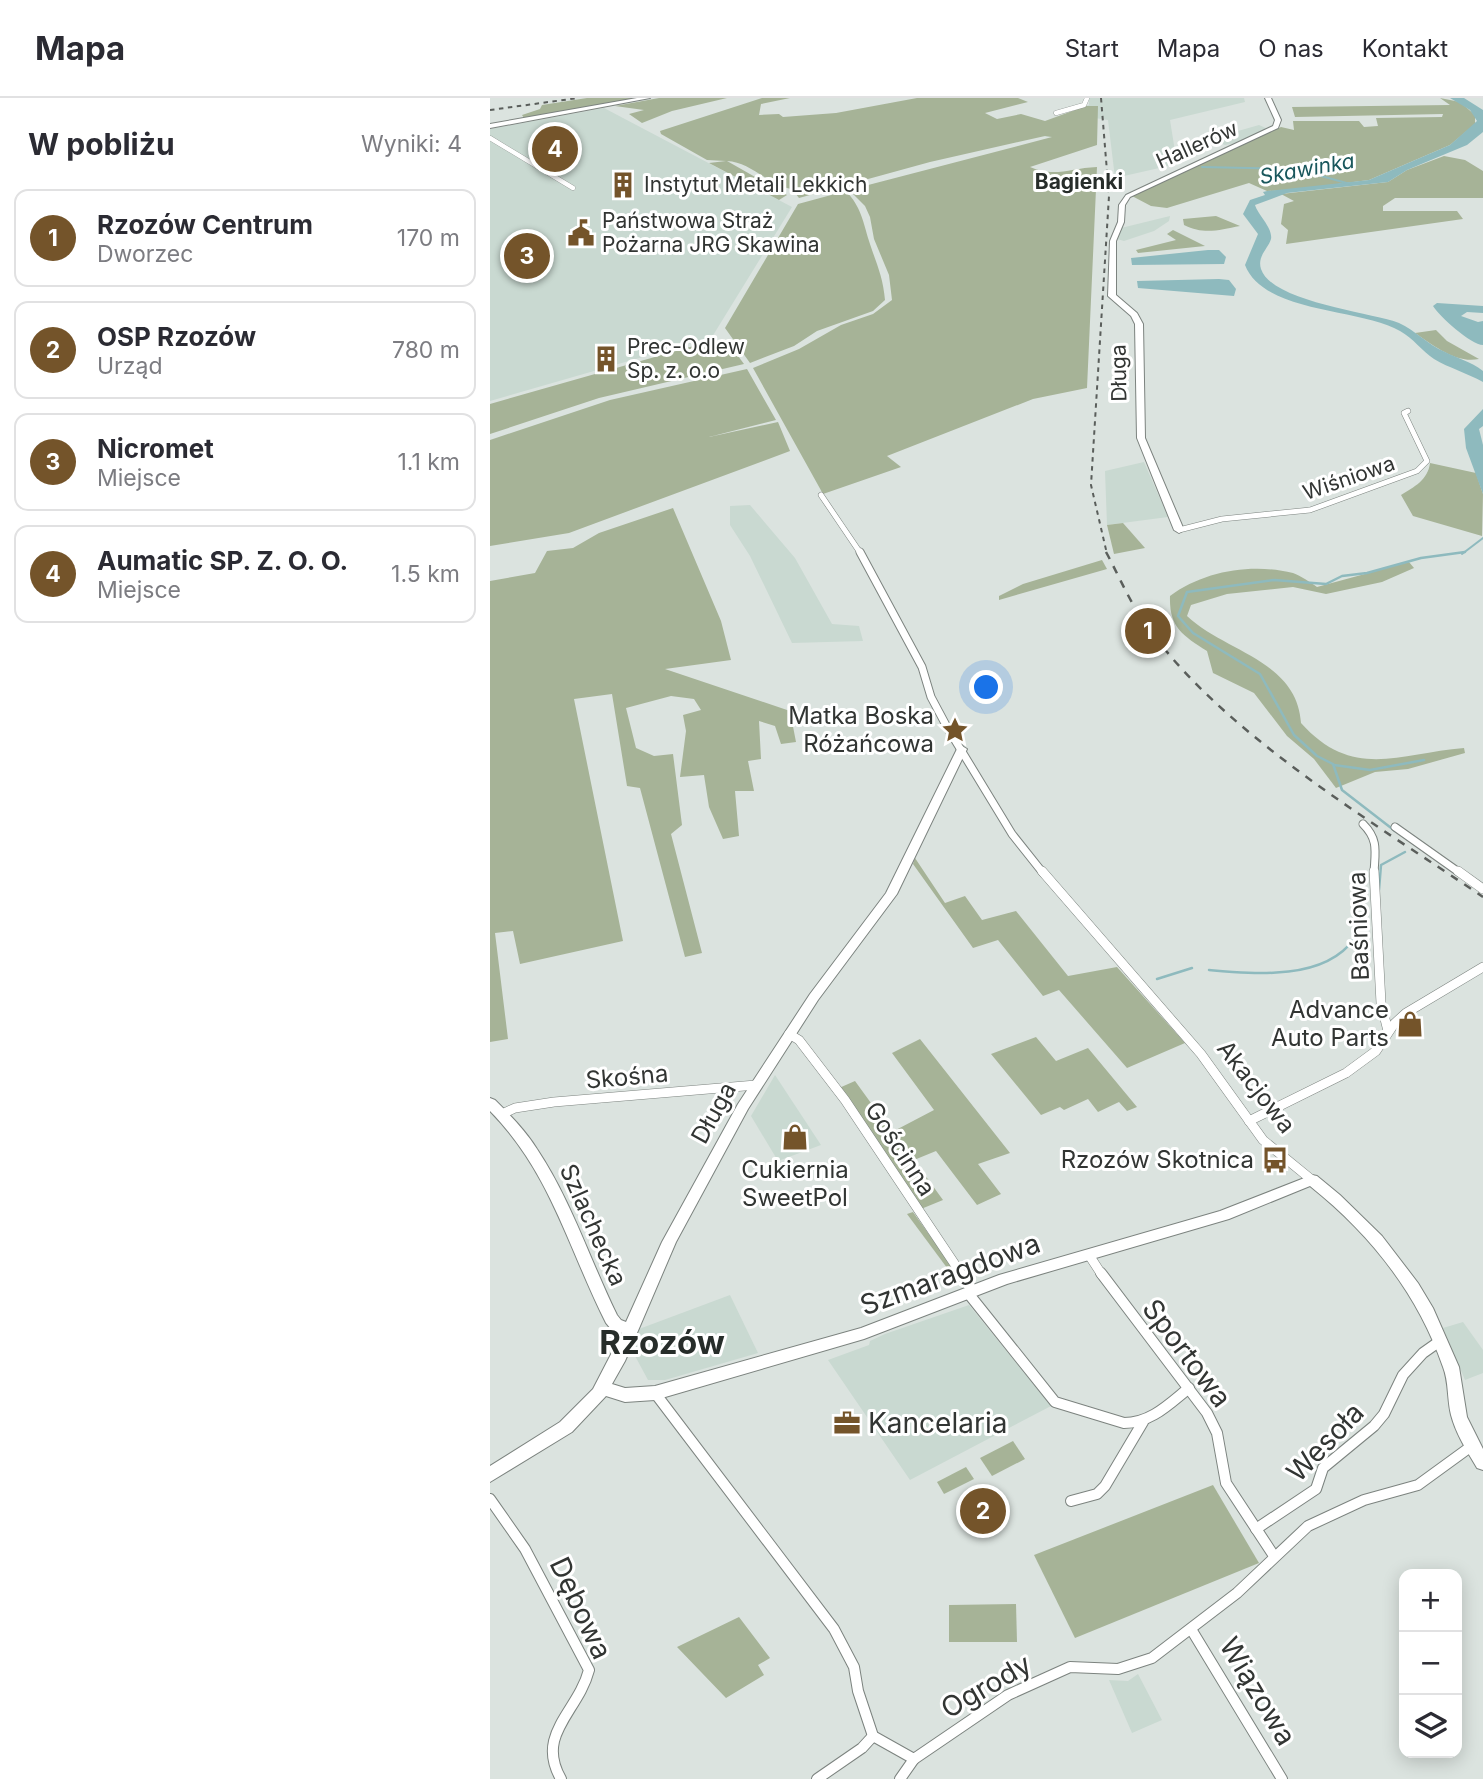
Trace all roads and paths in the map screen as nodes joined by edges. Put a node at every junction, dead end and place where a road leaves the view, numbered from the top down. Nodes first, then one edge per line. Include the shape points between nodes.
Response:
1 (647, 98) edge
2 (1087, 98) edge
3 (1268, 98) edge
4 (1056, 113) dead end
5 (490, 126) edge
6 (490, 138) edge
7 (573, 188) dead end
8 (1121, 222) joint
9 (1408, 411) dead end
10 (821, 495) dead end
11 (1179, 530) joint
12 (962, 749) junction
13 (1363, 824) dead end
14 (1395, 827) dead end
15 (1483, 889) edge
16 (1483, 967) edge
17 (1388, 1031) junction
18 (789, 1034) junction
19 (756, 1086) junction
20 (490, 1103) edge
21 (502, 1114) junction
22 (1248, 1121) junction
23 (1312, 1180) junction
24 (1089, 1255) junction
25 (971, 1292) junction
26 (629, 1329) junction
27 (1440, 1341) junction
28 (603, 1388) junction
29 (1189, 1388) junction
30 (655, 1393) junction
31 (1143, 1422) junction
32 (1473, 1445) junction
33 (1483, 1463) edge
34 (490, 1475) edge
35 (490, 1499) edge
36 (1072, 1501) dead end
37 (1256, 1529) junction
38 (1274, 1556) junction
39 (1191, 1629) junction
40 (873, 1736) junction
41 (914, 1759) junction
42 (561, 1779) edge
43 (817, 1779) edge
44 (900, 1779) edge
45 (1282, 1779) edge

1 - 5 street
2 - 4 street via 1084,105
3 - 8 street, Hallerów via 1278,120 1274,129 1128,196
6 - 7 street
8 - 11 street, Długa via 1113,241 1112,296 1139,321 1141,438
9 - 11 street, Wiśniowa via 1404,413 1427,461 1417,471 1310,510 1234,517
10 - 12 street, Akacjowa via 863,558 922,667 931,697
12 - 18 street, Długa via 891,894
12 - 22 street, Akacjowa via 1027,854 1201,1054
13 - 17 street, Baśniowa via 1376,843 1373,888 1381,1003
14 - 15 street
16 - 17 street via 1422,1002
17 - 22 street via 1376,1051 1346,1073
18 - 19 street, Długa
18 - 25 street, Gościnna via 799,1040 845,1100
19 - 21 street, Skośna via 554,1101
19 - 26 street, Długa via 669,1242
20 - 21 street, Szlachecka
21 - 26 street, Szlachecka via 552,1182 611,1319
22 - 23 street, Akacjowa via 1263,1140
23 - 24 street, Szmaragdowa via 1224,1215
23 - 27 street, Akacjowa via 1372,1232 1418,1298
24 - 25 street, Szmaragdowa
24 - 29 street, Sportowa
25 - 30 street, Szmaragdowa via 864,1333
25 - 31 street, Gościnna via 1055,1402 1081,1407 1121,1426
26 - 28 street, Długa
27 - 32 street, Akacjowa via 1452,1371 1458,1412
27 - 37 street, Wesoła via 1403,1375 1374,1426 1324,1468 1316,1489
28 - 30 street, Szmaragdowa via 625,1395
28 - 34 street, Długa via 566,1427
29 - 31 street
29 - 37 street, Sportowa via 1217,1433 1226,1483
30 - 40 street via 834,1629 854,1667
31 - 36 street via 1105,1486 1097,1494
32 - 33 street, Akacjowa
32 - 38 street, Ogrody via 1418,1485 1328,1514
35 - 42 street, Dębowa via 526,1549 589,1670 583,1691 566,1713 552,1744 551,1759
37 - 38 street, Sportowa
38 - 39 street, Ogrody
39 - 41 street, Ogrody via 1135,1666 1070,1667 1008,1695
39 - 45 street, Wiązowa
40 - 41 street
40 - 43 street
41 - 44 street

